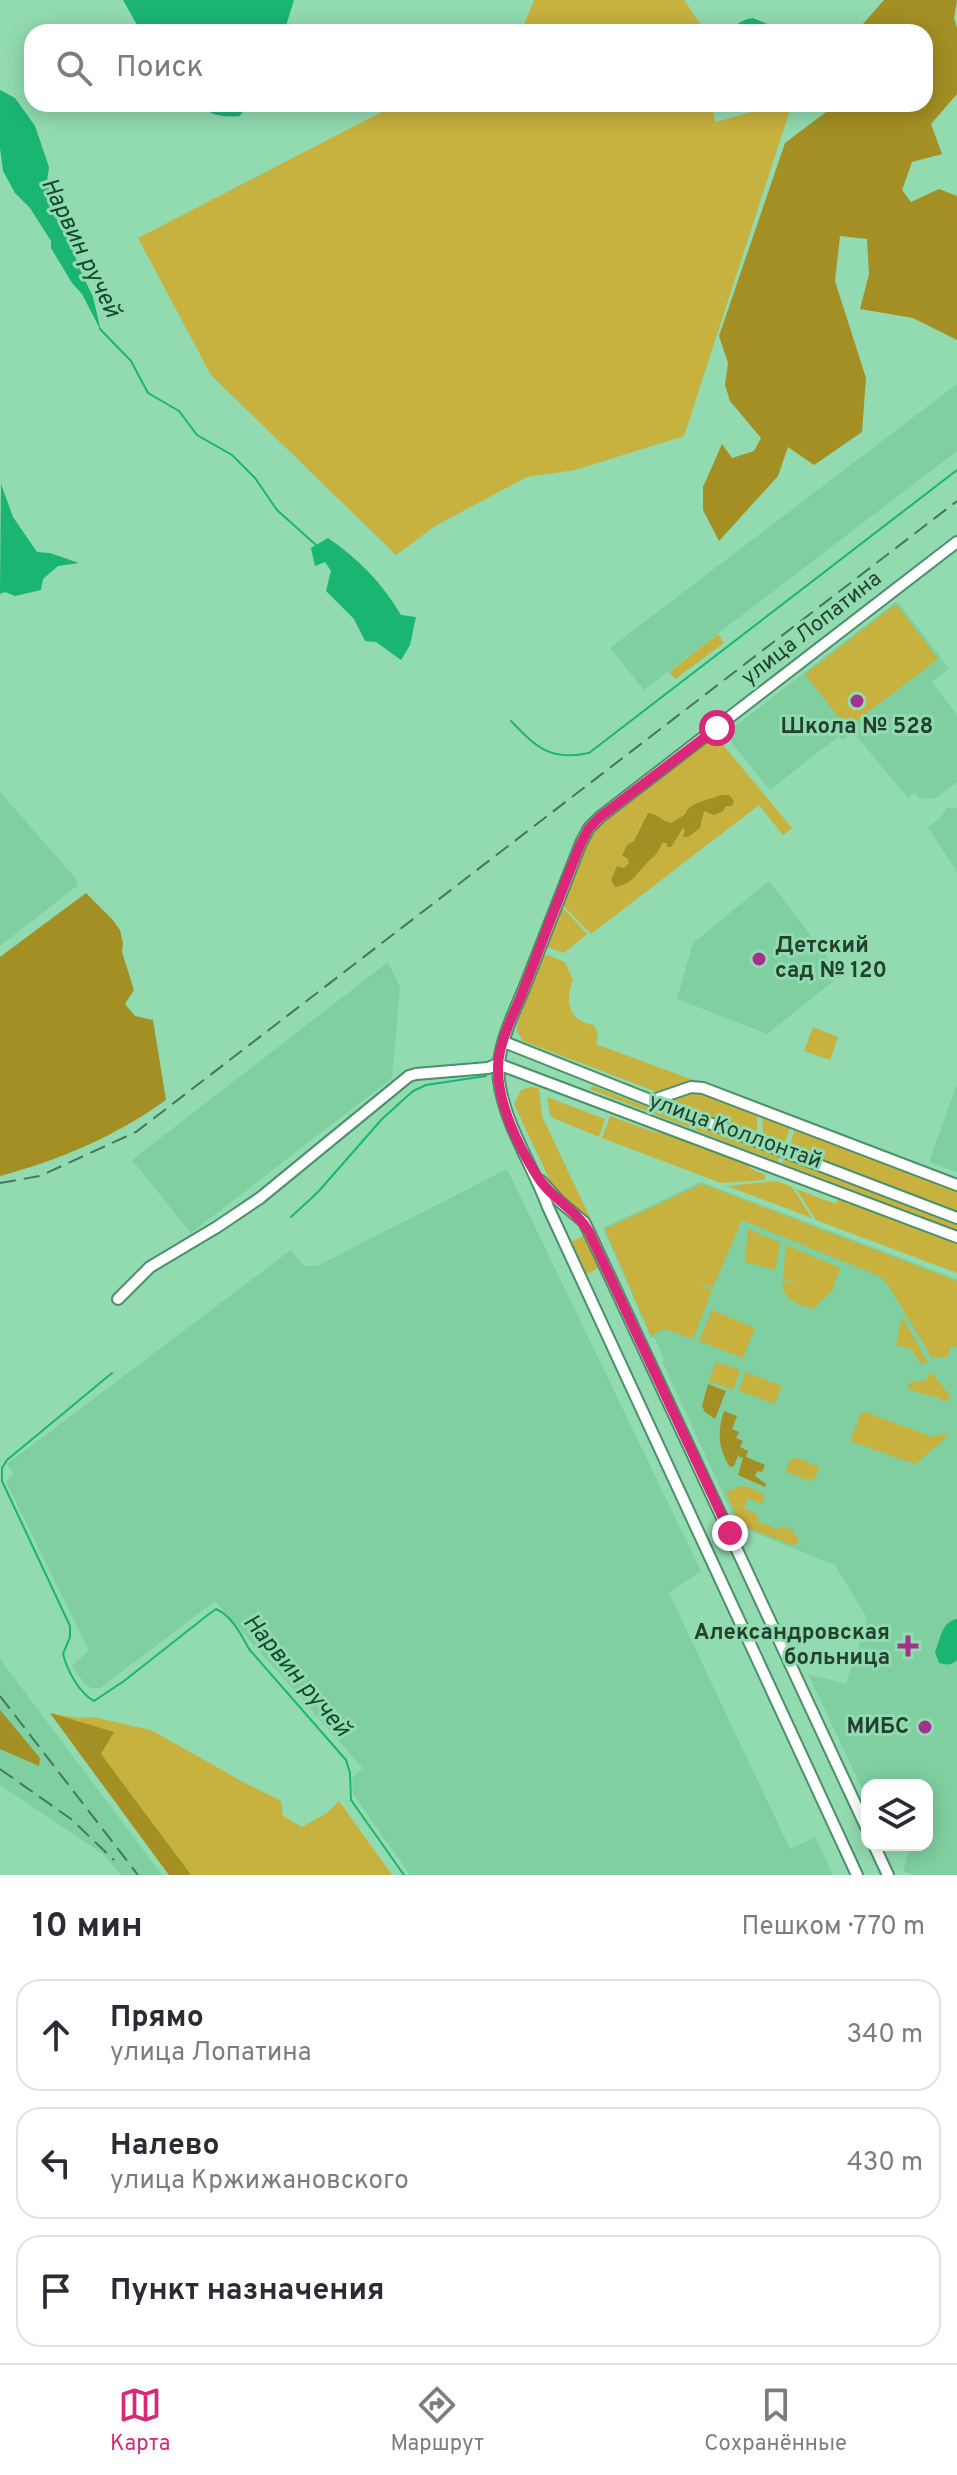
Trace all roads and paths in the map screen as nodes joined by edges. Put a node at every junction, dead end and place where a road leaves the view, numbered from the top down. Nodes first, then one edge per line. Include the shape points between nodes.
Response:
1 (957, 542) edge
2 (504, 1042) junction
3 (498, 1064) junction
4 (653, 1100) junction
5 (537, 1177) junction
6 (957, 1185) edge
7 (559, 1201) junction
8 (548, 1207) junction
9 (957, 1218) edge
10 (957, 1237) edge
11 (118, 1299) dead end
12 (861, 1816) edge
13 (877, 1851) edge
14 (857, 1875) edge
15 (888, 1875) edge

1 - 2 street, улица Лопатина via 589,828
2 - 3 street, улица Лопатина
2 - 4 street, улица Коллонтай
3 - 5 street via 503,1102
3 - 10 street, улица Коллонтай
3 - 11 street via 409,1076 260,1198 150,1267
4 - 6 street via 703,1088
4 - 9 street, улица Коллонтай
5 - 7 street
5 - 8 street
7 - 8 street
7 - 12 street via 589,1232
8 - 14 street
13 - 15 street

